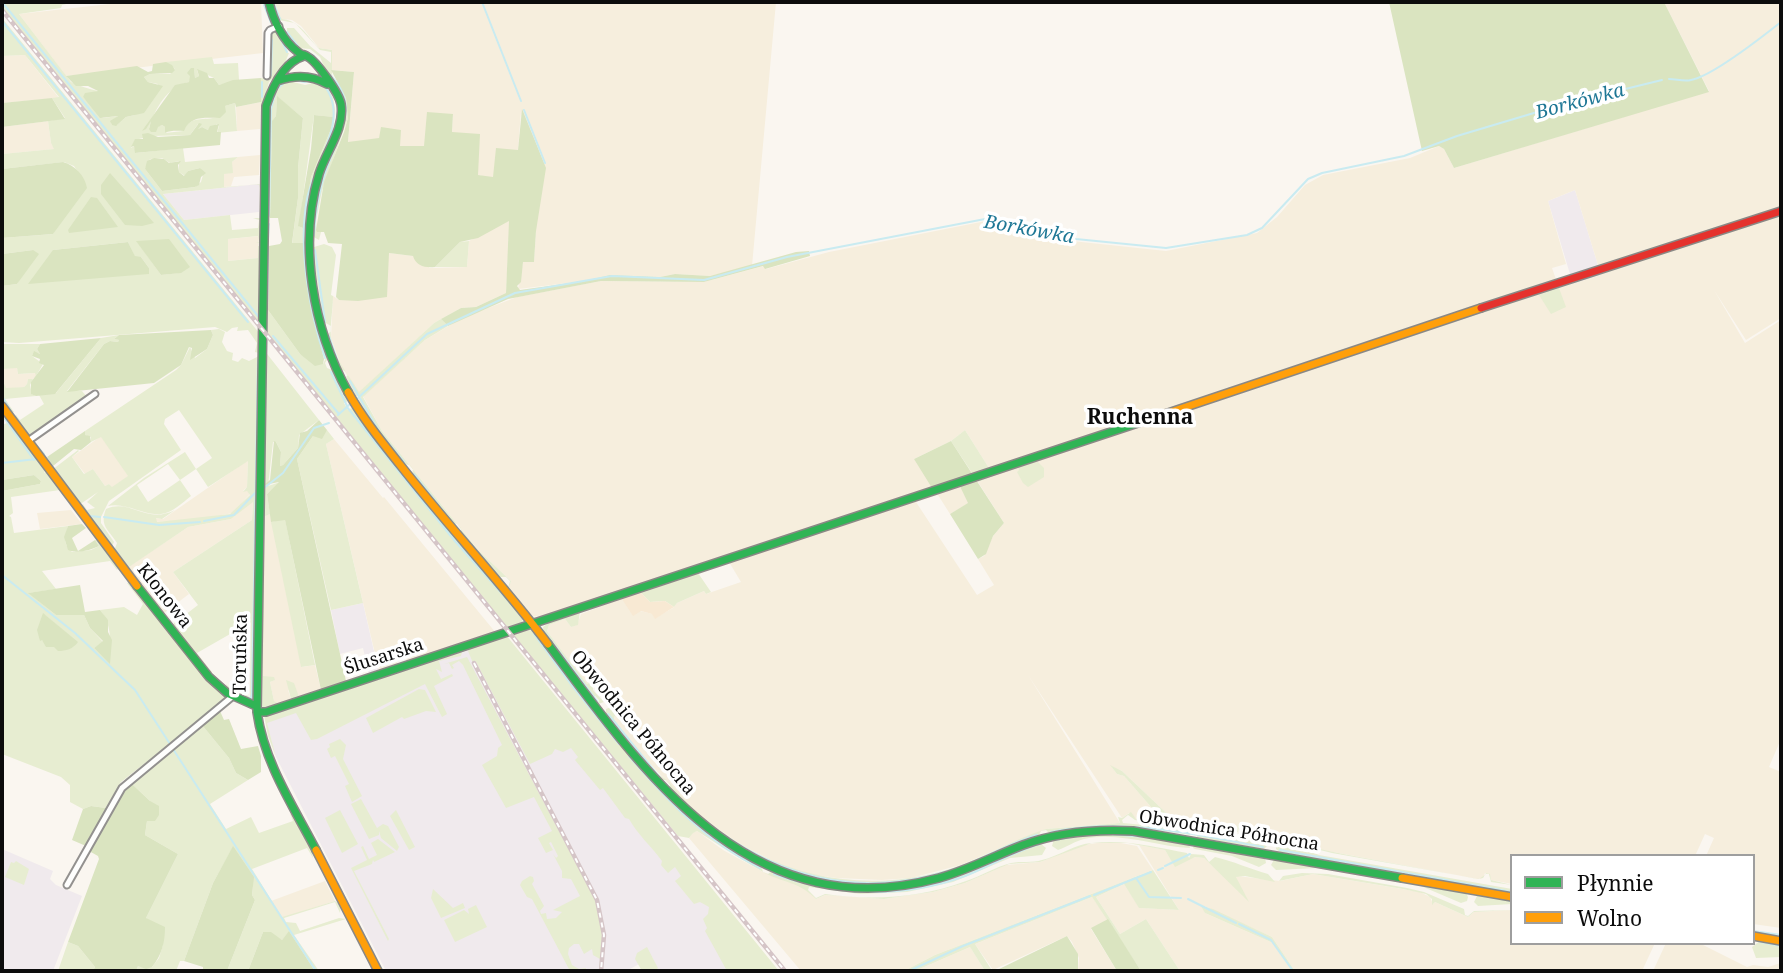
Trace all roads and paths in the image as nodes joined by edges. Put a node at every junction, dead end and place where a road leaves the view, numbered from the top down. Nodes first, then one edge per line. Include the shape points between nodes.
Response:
1 (269, 2) edge
2 (279, 26) junction
3 (288, 43) junction
4 (304, 56) junction
5 (293, 63) junction
6 (314, 64) junction
7 (267, 76) dead end
8 (296, 76) junction
9 (309, 77) junction
10 (277, 81) junction
11 (337, 130) junction
12 (1781, 211) edge
13 (95, 394) dead end
14 (2, 406) edge
15 (28, 441) junction
16 (533, 625) junction
17 (233, 696) junction
18 (257, 709) junction
19 (66, 885) dead end
20 (1510, 897) edge
21 (1755, 936) edge
22 (1781, 941) edge
23 (378, 971) edge

1 - 2 street
2 - 3 street
2 - 7 street via 268,33
3 - 4 street
3 - 5 street
4 - 5 street
4 - 6 street
5 - 8 street
5 - 10 street
6 - 9 street
6 - 11 street, Obwodnica Północna via 341,99
8 - 9 street
8 - 10 street
9 - 11 street, Obwodnica Północna via 322,79 333,92
10 - 18 street, Toruńska via 266,106
11 - 16 street, Obwodnica Północna via 318,179 309,229 319,314 336,369 376,436
12 - 16 street, Ślusarska
13 - 15 street
14 - 15 street, Klonowa
15 - 17 street, Klonowa via 185,649 212,681
16 - 18 street, Ślusarska via 266,712
16 - 20 street, Obwodnica Północna via 634,754 689,814 739,851 802,878 852,886 913,884 960,872 1039,840 1073,832 1120,830 1177,836
17 - 18 street, Klonowa
17 - 19 street via 122,788
18 - 23 street, Toruńska via 269,760
21 - 22 street

